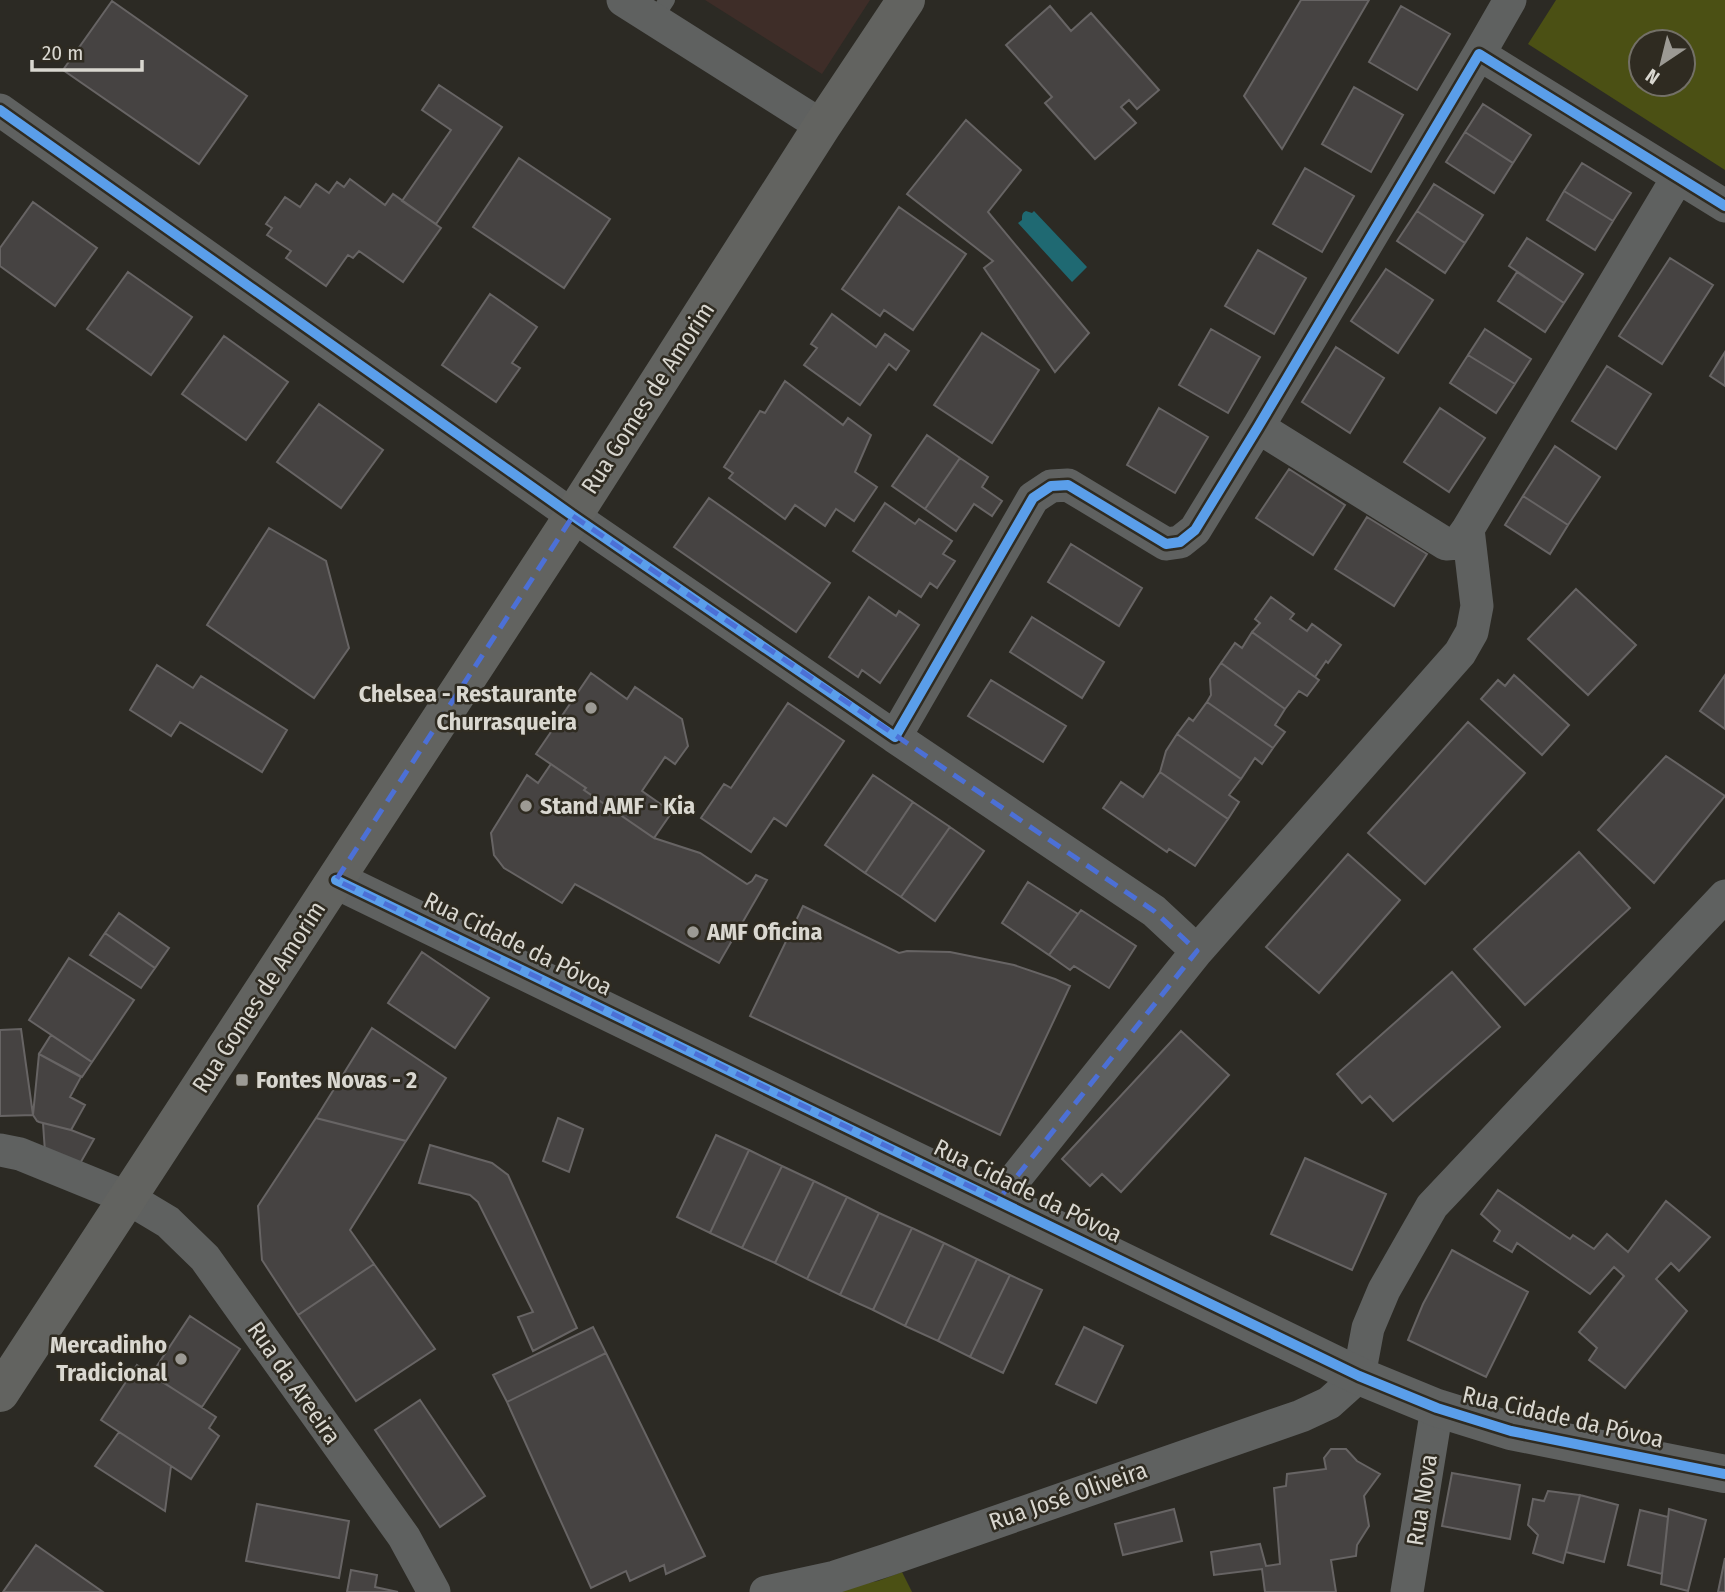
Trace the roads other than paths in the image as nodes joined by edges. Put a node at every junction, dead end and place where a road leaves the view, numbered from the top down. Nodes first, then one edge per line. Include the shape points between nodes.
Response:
1 (623, 0) edge
2 (906, 0) edge
3 (1510, 0) edge
4 (660, 10) edge
5 (1479, 54) junction
6 (0, 110) edge
7 (822, 126) junction
8 (1678, 177) junction
9 (1725, 206) edge
10 (1258, 427) junction
11 (573, 516) junction
12 (1468, 529) junction
13 (895, 737) junction
14 (336, 880) junction
15 (1725, 895) edge
16 (1197, 951) junction
17 (0, 1150) edge
18 (128, 1198) junction
19 (998, 1199) junction
20 (1359, 1376) junction
21 (0, 1393) edge
22 (1437, 1408) junction
23 (1725, 1474) edge
24 (433, 1592) edge
25 (766, 1592) edge
26 (1407, 1592) edge

1 - 4 street
2 - 7 main road, Rua Gomes de Amorim
3 - 5 street
4 - 7 street
5 - 8 street
5 - 10 street
6 - 11 street
7 - 11 main road, Rua Gomes de Amorim
8 - 9 street
8 - 12 street
10 - 12 street via 1447,544 1458,543
10 - 13 street via 1195,530 1180,542 1166,544 1068,485 1051,486 1033,498
11 - 13 street
11 - 14 main road, Rua Gomes de Amorim
12 - 16 street via 1477,606 1472,632 1460,653
13 - 16 street via 1154,911
14 - 18 main road, Rua Gomes de Amorim
14 - 19 street, Rua Cidade da Póvoa
15 - 20 street via 1432,1206 1384,1290 1368,1328
16 - 19 street
17 - 18 street, Rua da Areeira
18 - 21 main road, Rua Gomes de Amorim
18 - 24 street, Rua da Areeira via 168,1222 205,1258 404,1537
19 - 20 street, Rua Cidade da Póvoa
20 - 22 street, Rua Cidade da Póvoa
20 - 25 street, Rua José Oliveira via 1329,1403 1301,1416 887,1560
22 - 23 street, Rua Cidade da Póvoa via 1511,1431
22 - 26 street, Rua Nova

